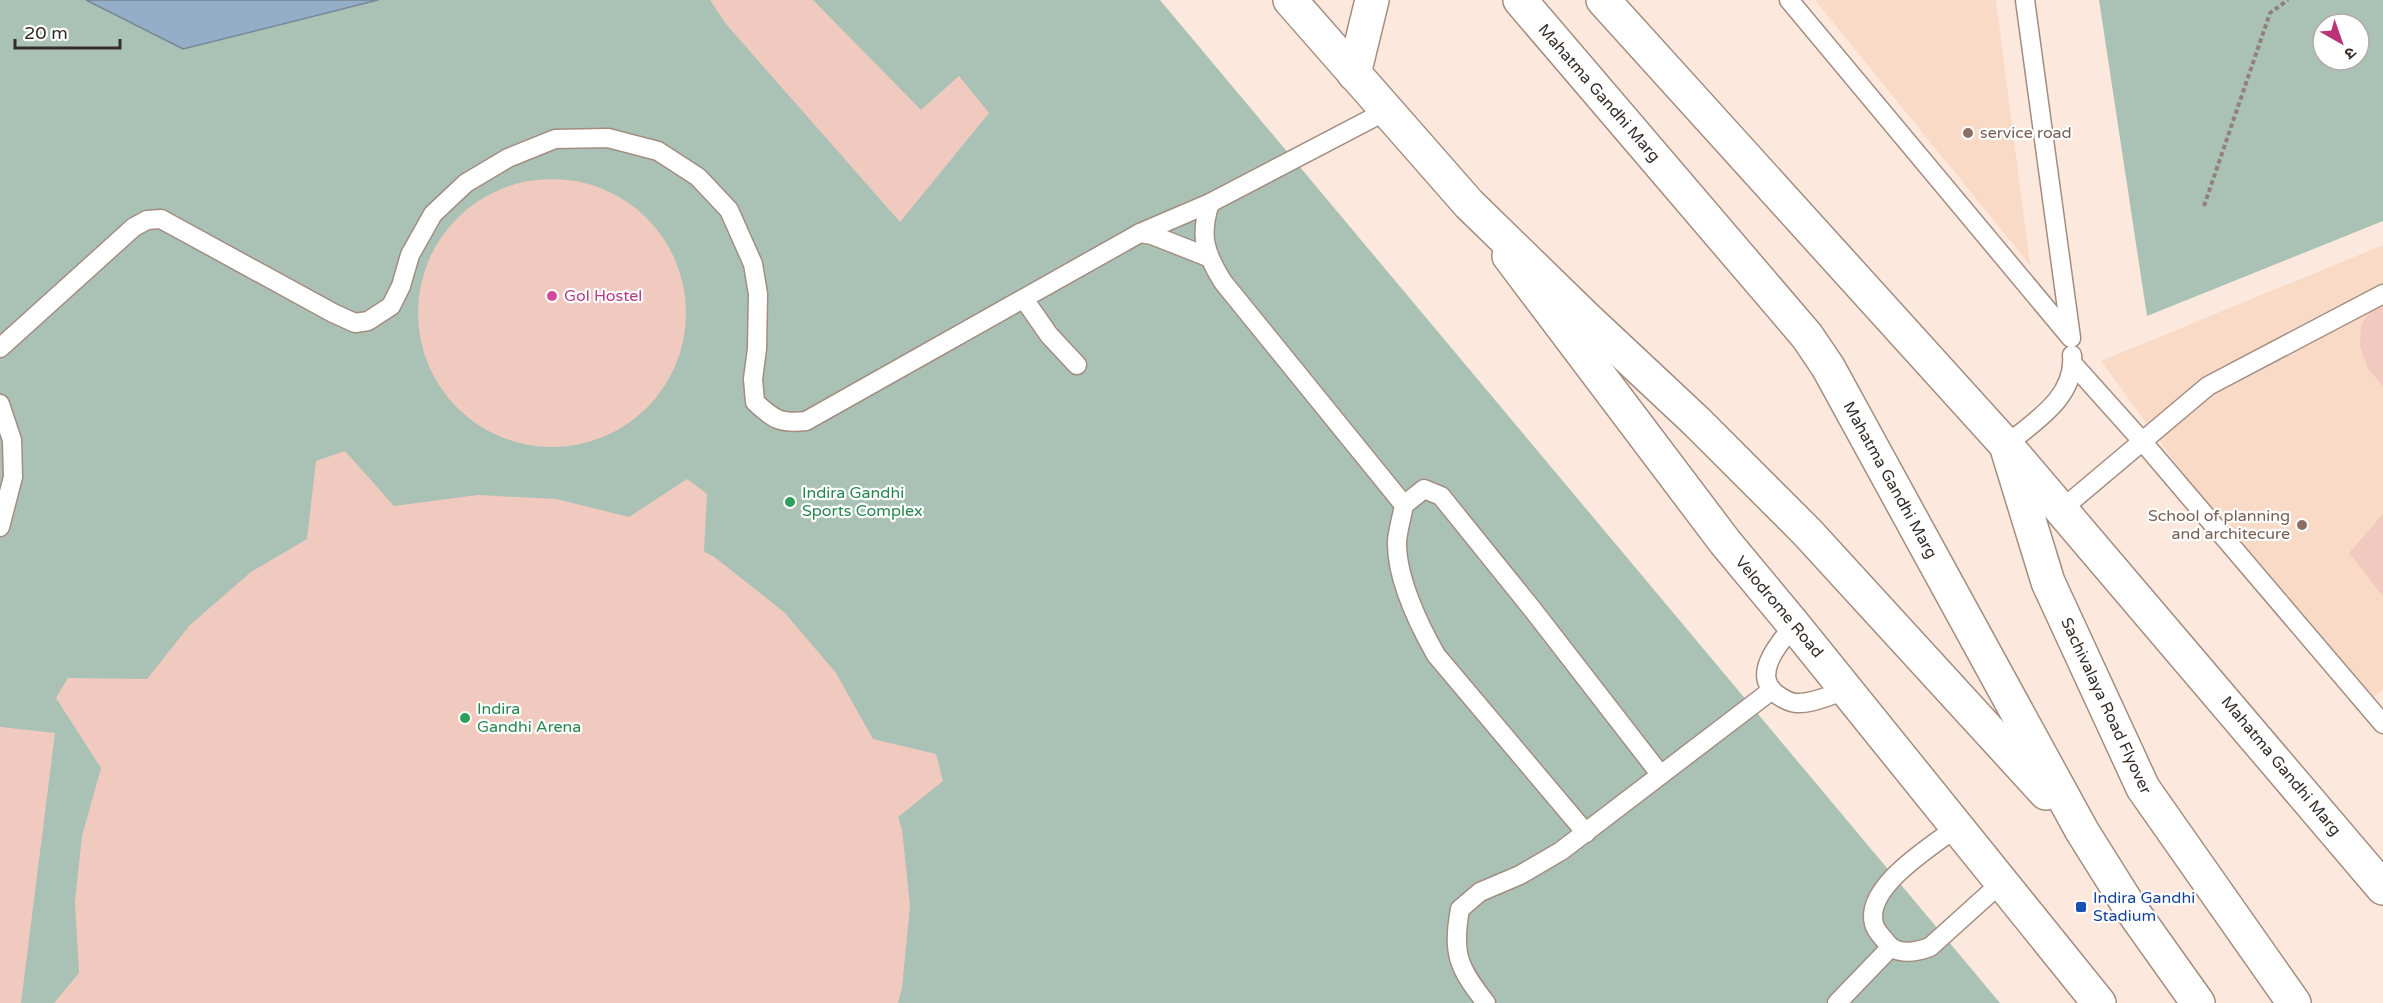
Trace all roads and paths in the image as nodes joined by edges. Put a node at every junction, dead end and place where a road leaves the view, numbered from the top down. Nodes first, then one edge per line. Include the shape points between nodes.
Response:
1 (1290, 0) edge
2 (1372, 0) edge
3 (1520, 0) edge
4 (1603, 0) edge
5 (1789, 0) edge
6 (2025, 0) edge
7 (2288, 0) edge
8 (1354, 74) junction
9 (1386, 111) junction
10 (1210, 203) junction
11 (1469, 204) junction
12 (2204, 206) dead end
13 (1140, 234) junction
14 (1208, 257) junction
15 (2383, 294) edge
16 (1024, 299) junction
17 (2071, 338) junction
18 (0, 348) edge
19 (2073, 364) junction
20 (1077, 365) dead end
21 (0, 404) edge
22 (2142, 441) junction
23 (2006, 445) junction
24 (1404, 505) junction
25 (2062, 509) junction
26 (0, 527) edge
27 (1794, 625) junction
28 (1772, 690) junction
29 (1846, 690) junction
30 (2383, 724) edge
31 (1660, 774) junction
32 (1957, 827) junction
33 (2082, 831) junction
34 (1586, 833) junction
35 (2001, 883) junction
36 (2383, 888) edge
37 (1891, 947) junction
38 (1486, 1003) edge
39 (1838, 1003) edge
40 (2099, 1003) edge
41 (2198, 1003) edge
42 (2294, 1003) edge

1 - 8 main road
2 - 8 main road
3 - 33 main road, Mahatma Gandhi Marg via 1807,336 1828,367
4 - 23 main road, Mahatma Gandhi Marg
5 - 17 lane
6 - 17 lane
7 - 12 path via 2270,13
8 - 9 main road
9 - 10 lane
9 - 11 main road
10 - 13 lane
10 - 14 lane via 1204,221
11 - 27 main road, Velodrome Road via 1718,533
11 - 33 main road via 1807,532
13 - 14 lane
13 - 16 lane
14 - 24 lane via 1223,282
15 - 22 lane via 2208,386
16 - 18 lane via 826,411 806,421 788,423 770,416 755,402 758,294 753,264 729,210 698,177 658,151 608,138 555,139 508,158 466,183 433,214 410,255 392,306 368,321 355,323 333,313 161,219 147,220 134,227
16 - 20 lane
17 - 19 lane
19 - 22 lane
19 - 23 lane via 2059,401
21 - 26 lane via 12,441 13,477
22 - 25 lane
22 - 30 lane
23 - 25 main road, Mahatma Gandhi Marg
23 - 42 main road, Sachivalaya Road Flyover via 2048,582 2143,788
24 - 31 lane via 1424,489 1441,496
24 - 34 lane via 1397,543 1403,579 1424,634 1436,655
25 - 36 main road, Mahatma Gandhi Marg
27 - 28 lane via 1771,654 1766,675
27 - 29 main road, Velodrome Road
28 - 29 lane via 1793,703
28 - 31 lane
29 - 32 main road, Velodrome Road
31 - 34 lane
32 - 35 main road, Velodrome Road
32 - 37 lane via 1907,865 1878,894 1874,925
33 - 41 main road, Mahatma Gandhi Marg
34 - 38 lane via 1520,875 1480,892 1460,909 1455,938 1460,965
35 - 37 lane via 1930,947 1915,953
35 - 40 main road, Velodrome Road
37 - 39 lane

